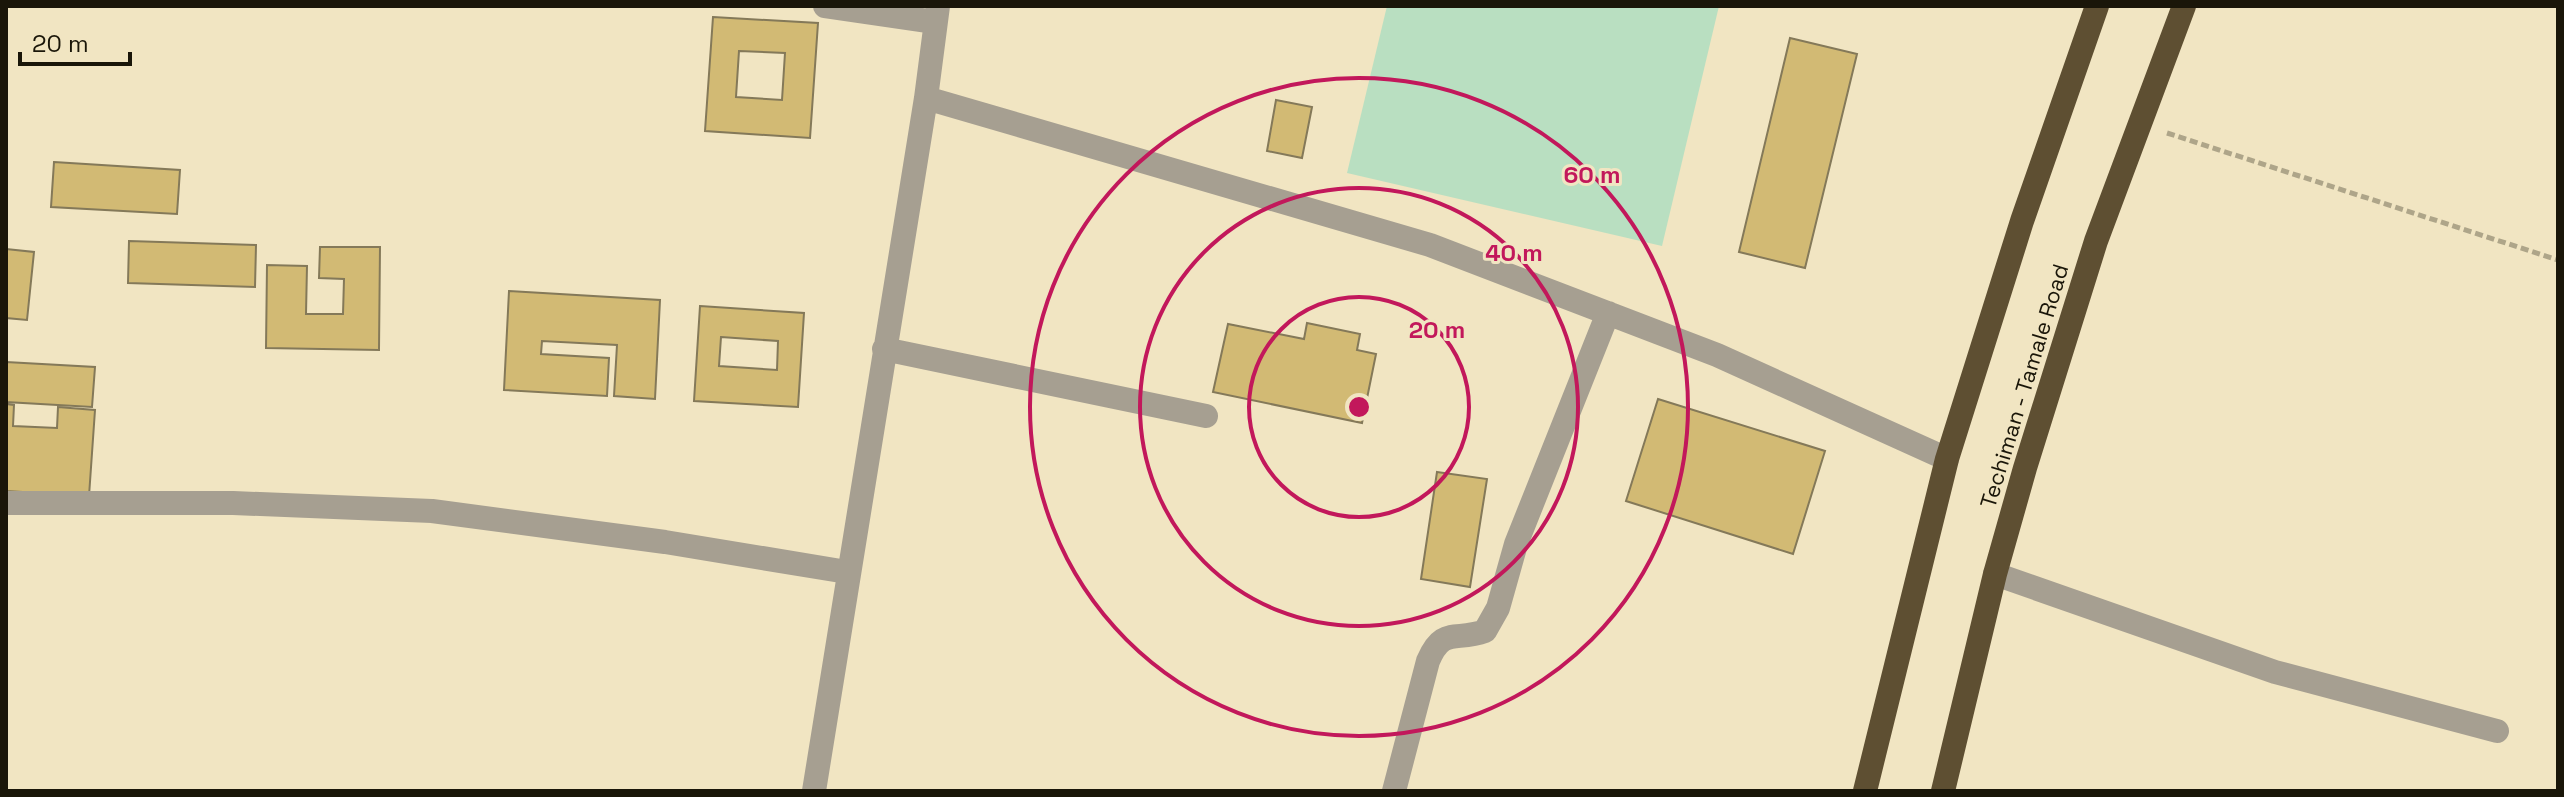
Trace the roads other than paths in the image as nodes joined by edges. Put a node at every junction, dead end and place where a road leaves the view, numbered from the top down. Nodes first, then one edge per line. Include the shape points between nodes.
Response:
1 (825, 6) edge
2 (2097, 6) edge
3 (2184, 6) edge
4 (936, 14) edge
5 (926, 98) junction
6 (1608, 313) junction
7 (884, 349) junction
8 (1206, 416) dead end
9 (1947, 459) junction
10 (6, 503) edge
11 (847, 572) junction
12 (1995, 574) junction
13 (2497, 731) dead end
14 (814, 791) edge
15 (1394, 791) edge
16 (1865, 791) edge
17 (1943, 791) edge

1 - 4 street
2 - 9 highway
3 - 12 highway, Techiman - Tamale Road via 2096,241
4 - 5 street
5 - 6 street via 1430,245
5 - 7 street
6 - 9 street via 1717,355
6 - 15 street via 1516,544 1498,608 1485,631 1445,637 1435,645
7 - 8 street
7 - 11 street
9 - 16 highway
10 - 11 street via 233,503 432,511
11 - 14 street
12 - 13 street via 2275,672
12 - 17 highway, Techiman - Tamale Road

